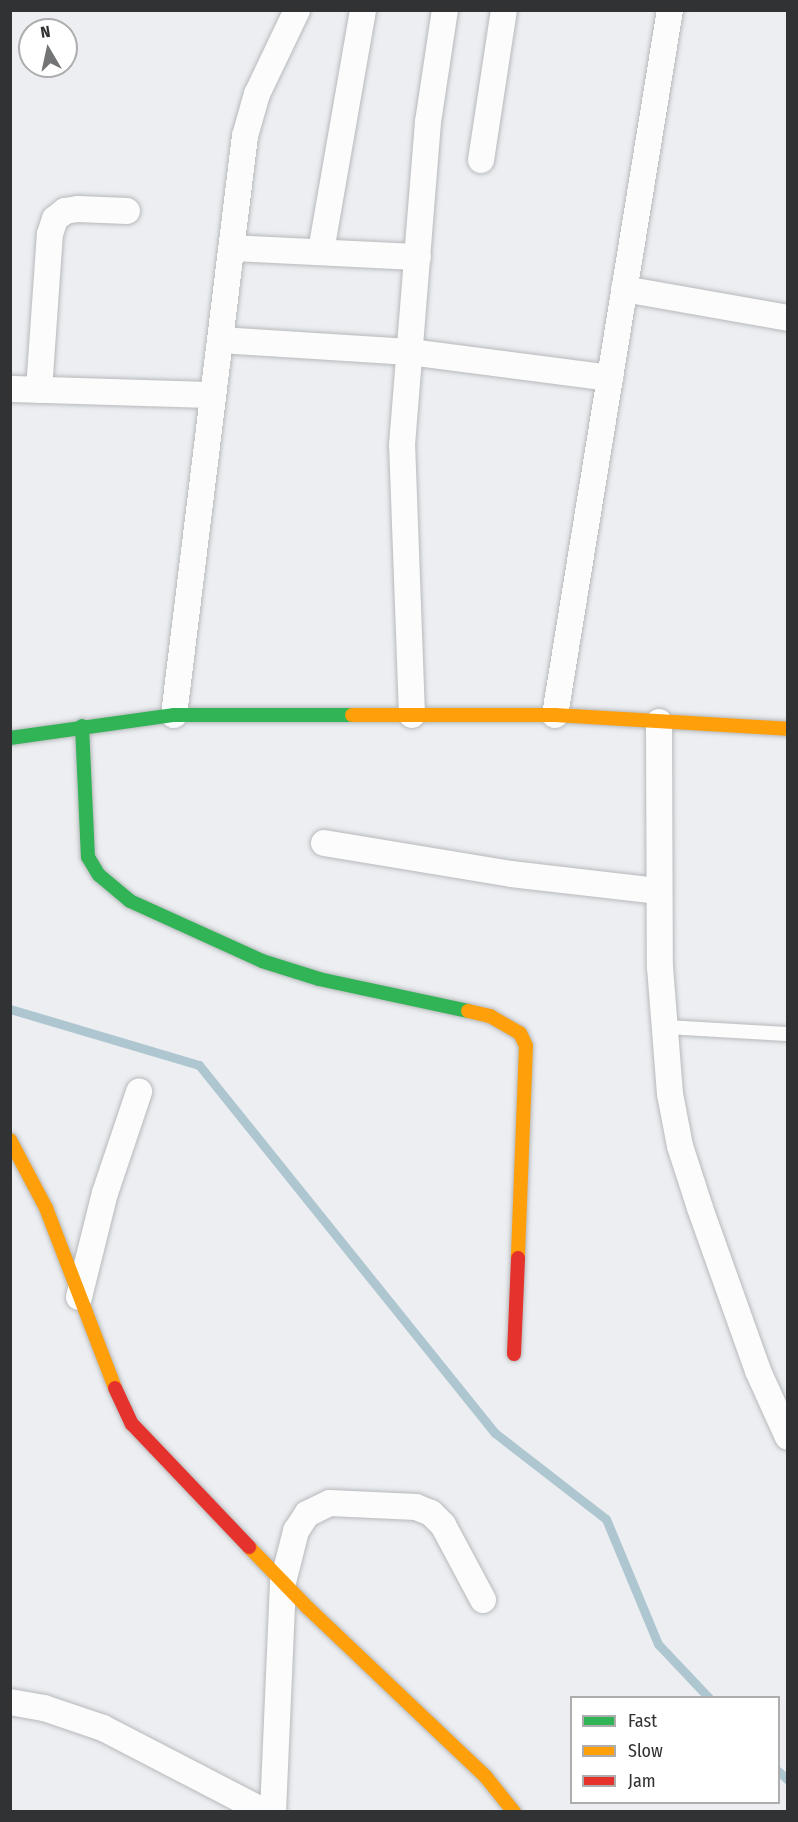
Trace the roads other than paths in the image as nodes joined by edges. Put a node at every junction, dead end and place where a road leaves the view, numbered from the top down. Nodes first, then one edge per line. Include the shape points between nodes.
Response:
1 (297, 10) edge
2 (363, 10) edge
3 (445, 10) edge
4 (504, 10) edge
5 (670, 10) edge
6 (480, 160) dead end
7 (127, 211) dead end
8 (232, 248) junction
9 (321, 250) junction
10 (418, 257) junction
11 (624, 289) junction
12 (788, 318) edge
13 (220, 340) junction
14 (410, 352) junction
15 (610, 378) junction
16 (11, 389) edge
17 (39, 390) junction
18 (10, 394) edge
19 (213, 395) junction
20 (174, 714) junction
21 (412, 715) junction
22 (555, 716) junction
23 (659, 722) junction
24 (82, 726) junction
25 (788, 729) edge
26 (10, 738) edge
27 (324, 843) dead end
28 (659, 891) junction
29 (664, 1027) junction
30 (788, 1034) edge
31 (139, 1092) dead end
32 (10, 1140) edge
33 (79, 1297) junction
34 (514, 1354) dead end
35 (788, 1437) edge
36 (283, 1582) junction
37 (483, 1600) dead end
38 (10, 1702) edge
39 (224, 1801) edge
40 (265, 1812) edge
41 (273, 1812) edge
42 (514, 1812) edge

1 - 8 street via 249,118
2 - 9 street
3 - 10 street via 428,122
4 - 6 street
5 - 11 street
7 - 17 street via 78,208 54,219
8 - 9 street
8 - 13 street
9 - 10 street
10 - 14 street
11 - 12 street
11 - 15 street
13 - 14 street
13 - 19 street
14 - 15 street
14 - 21 street via 402,445
15 - 22 street
16 - 17 street
16 - 18 street
17 - 19 street
19 - 20 street
20 - 21 street
20 - 24 street
21 - 22 street
22 - 23 street
23 - 25 street
23 - 28 street
24 - 26 street
24 - 34 street via 88,857 99,875 130,901 262,961 319,979 481,1013 512,1025 520,1033 526,1046 526,1077
27 - 28 street via 511,874
28 - 29 street
29 - 30 lane
29 - 35 street via 680,1146 758,1371
31 - 33 street via 105,1194
32 - 33 street via 46,1208
33 - 36 street via 104,1367 132,1424
36 - 37 street via 296,1531 316,1507 330,1503 416,1507 431,1513 443,1525
36 - 41 street
36 - 42 street via 486,1778
38 - 39 street via 44,1708 104,1728
39 - 40 street

